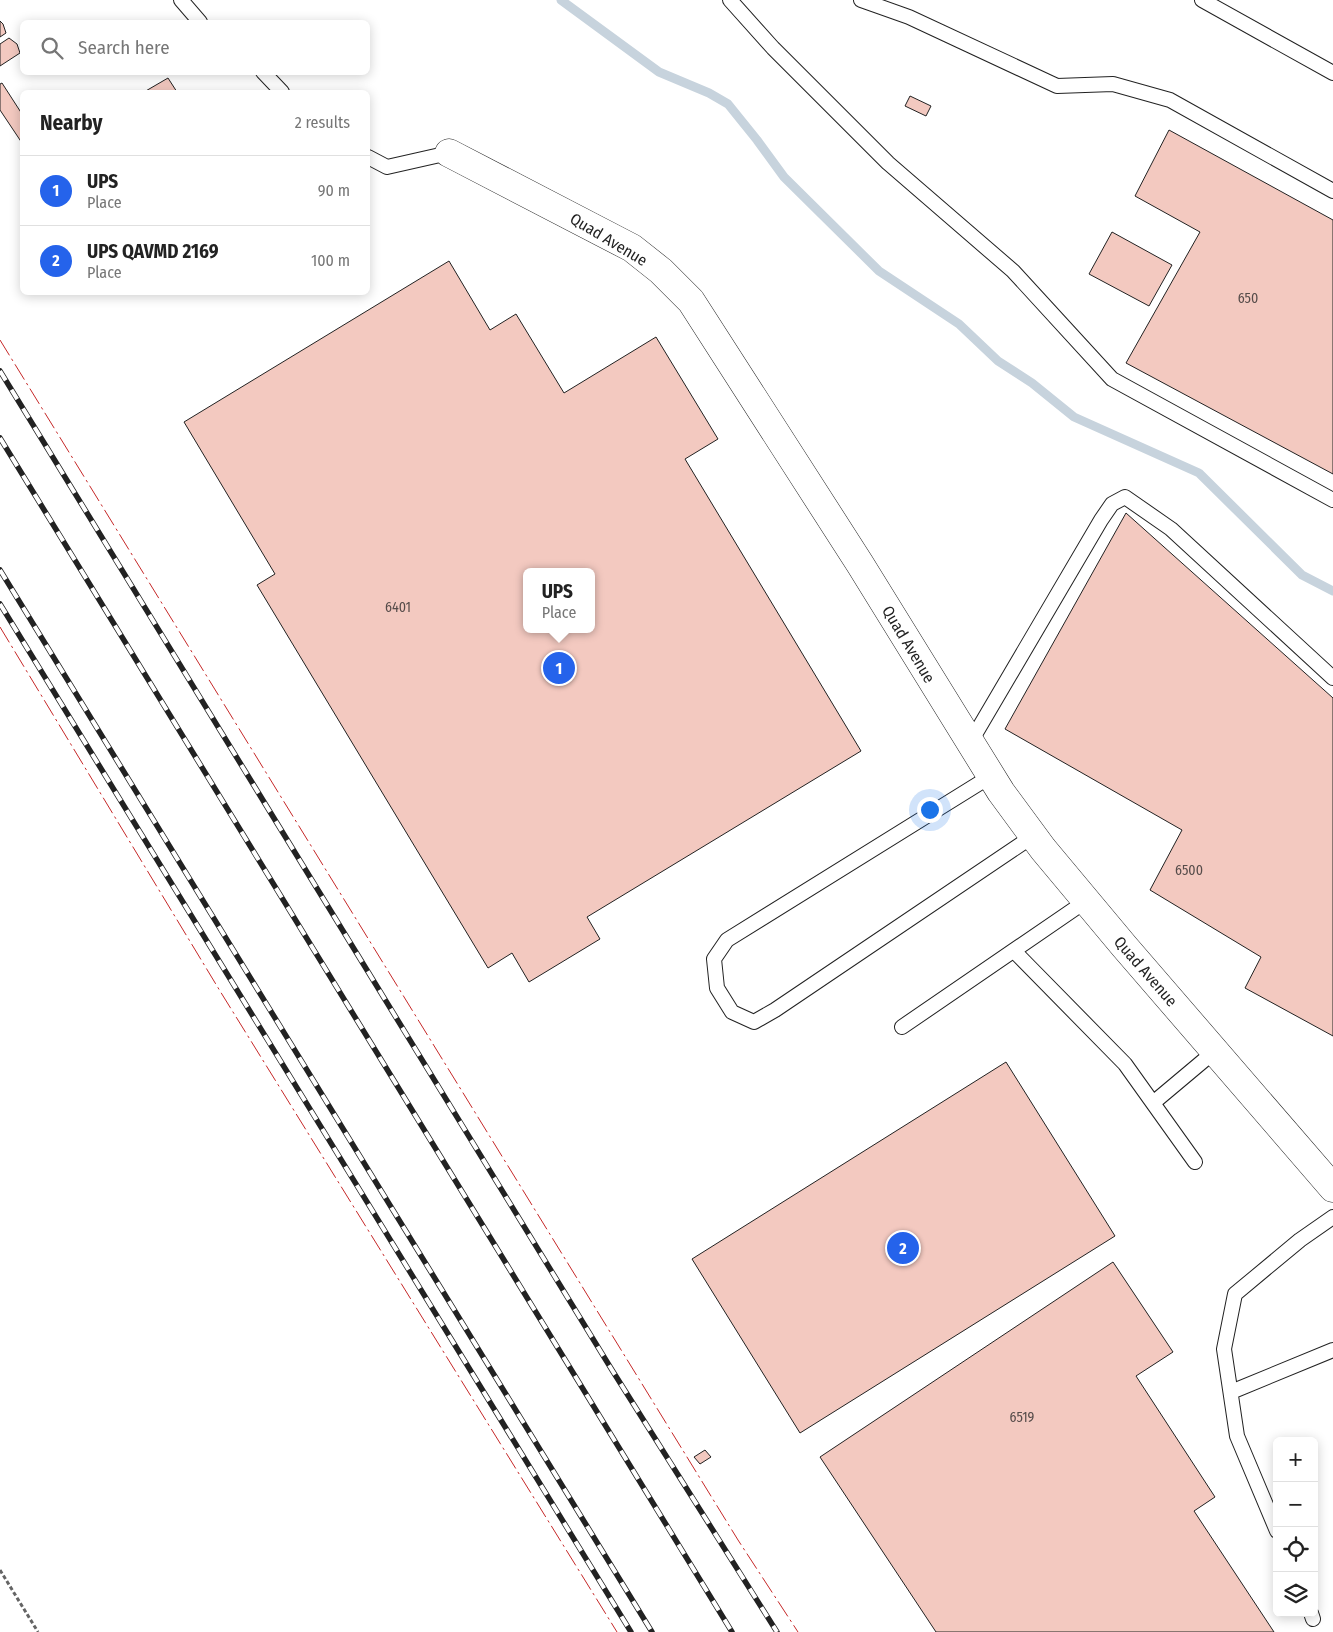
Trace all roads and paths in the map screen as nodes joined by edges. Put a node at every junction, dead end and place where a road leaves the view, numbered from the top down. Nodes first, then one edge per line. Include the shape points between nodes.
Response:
1 (181, 0) edge
2 (730, 0) edge
3 (861, 0) edge
4 (1202, 0) edge
5 (198, 20) edge
6 (1333, 74) edge
7 (266, 75) edge
8 (280, 90) edge
9 (449, 153) joint
10 (370, 158) edge
11 (1333, 191) edge
12 (1333, 500) edge
13 (1333, 678) edge
14 (970, 743) junction
15 (990, 776) junction
16 (1033, 836) junction
17 (1086, 901) junction
18 (1014, 951) junction
19 (902, 1027) dead end
20 (1215, 1051) junction
21 (1153, 1102) junction
22 (1195, 1162) dead end
23 (1333, 1188) edge
24 (1333, 1217) edge
25 (1333, 1350) edge
26 (1231, 1392) junction
27 (1275, 1527) edge
28 (0, 1570) edge
29 (38, 1632) edge

1 - 5 lane
2 - 12 lane via 888,163 1013,271 1112,379
3 - 11 lane via 909,17 1057,86 1113,84 1170,100
4 - 6 lane
7 - 8 lane
9 - 10 lane via 387,167
9 - 14 street, Quad Avenue via 632,248 691,301 860,564
13 - 14 lane via 1171,529 1125,497 1112,504 1101,520
14 - 15 street, Quad Avenue
15 - 16 street, Quad Avenue
15 - 16 lane via 727,940 714,959 717,988 732,1012 754,1022 775,1010
16 - 17 street, Quad Avenue
17 - 18 lane
17 - 20 street, Quad Avenue
18 - 19 lane
18 - 21 lane via 1125,1064
20 - 21 lane
20 - 23 street, Quad Avenue
21 - 22 lane
24 - 26 lane via 1235,1294 1224,1349
25 - 26 lane
26 - 27 lane via 1237,1436
28 - 29 path

